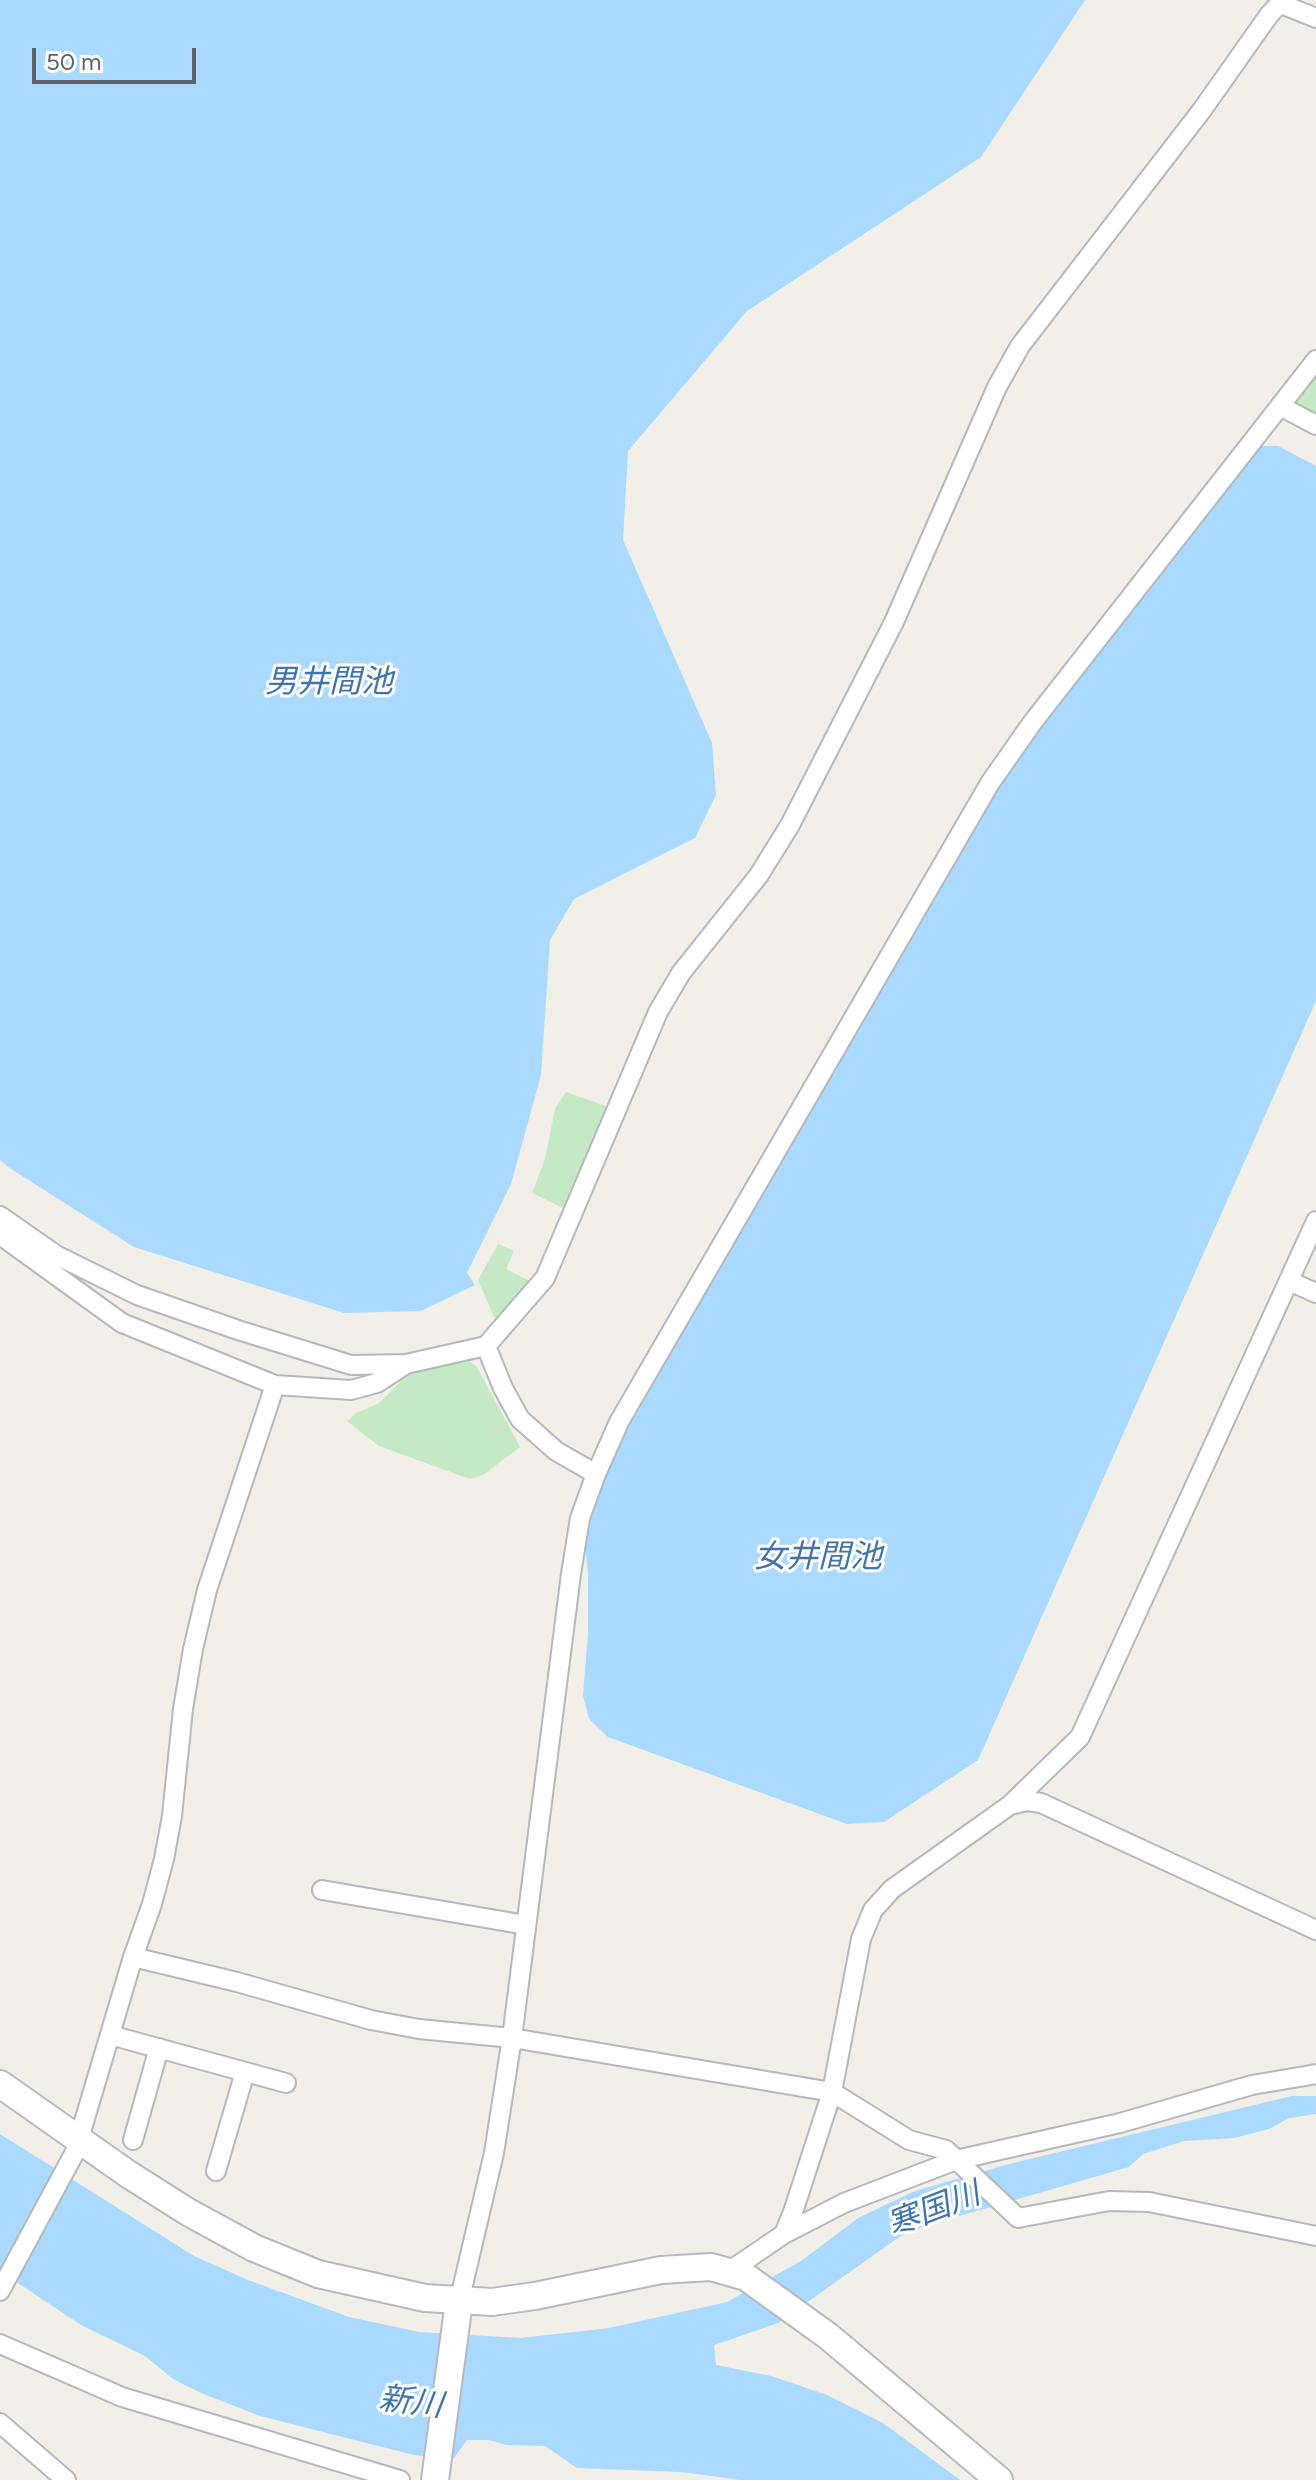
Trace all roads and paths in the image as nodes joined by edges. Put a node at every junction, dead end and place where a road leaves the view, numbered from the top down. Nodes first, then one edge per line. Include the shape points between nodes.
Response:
1 (1282, 2) edge
2 (1316, 18) edge
3 (1316, 360) edge
4 (1280, 406) junction
5 (1316, 425) edge
6 (0, 1216) edge
7 (1316, 1221) edge
8 (0, 1235) edge
9 (1289, 1281) junction
10 (1316, 1293) edge
11 (486, 1346) junction
12 (406, 1364) junction
13 (275, 1385) junction
14 (596, 1474) junction
15 (1010, 1805) junction
16 (322, 1890) dead end
17 (526, 1925) junction
18 (1316, 1930) edge
19 (133, 1957) junction
20 (110, 2035) junction
21 (512, 2038) junction
22 (159, 2048) junction
23 (245, 2072) junction
24 (1316, 2074) edge
25 (286, 2083) dead end
26 (0, 2084) edge
27 (832, 2092) junction
28 (133, 2140) dead end
29 (77, 2146) junction
30 (961, 2165) junction
31 (216, 2171) dead end
32 (784, 2234) junction
33 (1316, 2236) edge
34 (737, 2275) junction
35 (0, 2291) edge
36 (458, 2309) junction
37 (0, 2344) edge
38 (0, 2423) edge
39 (435, 2476) edge
40 (66, 2480) edge
41 (400, 2480) edge
42 (999, 2480) edge

1 - 2 street
1 - 11 street via 1020,346 894,622 790,825 759,875 673,986 545,1278
3 - 4 street
4 - 5 street
4 - 14 street via 990,783 619,1422
6 - 12 street via 56,1255 137,1295 351,1365
7 - 9 street
8 - 13 street via 122,1323
9 - 10 street
9 - 15 street via 1080,1737
11 - 12 street
11 - 14 street via 520,1419 556,1451
12 - 13 street via 377,1383 351,1390
13 - 19 street via 207,1590 183,1709 164,1859
14 - 17 street via 580,1518 571,1574
15 - 18 street via 1041,1803
15 - 27 street via 892,1889 873,1910 861,1939
16 - 17 street
17 - 21 street
19 - 20 street
19 - 21 street via 371,2020
20 - 22 street
20 - 29 street
21 - 27 street
21 - 36 street via 494,2153
22 - 23 street
22 - 28 street
23 - 25 street
23 - 31 street
24 - 30 street via 1252,2085
26 - 29 street
27 - 30 street via 909,2140 946,2150
27 - 32 street
29 - 35 street
29 - 36 street via 254,2248 318,2274
30 - 32 street via 844,2203
30 - 33 street via 1018,2218 1109,2201 1149,2202
32 - 34 street
34 - 36 street via 711,2267 661,2270
34 - 42 street via 798,2312
36 - 39 street
37 - 41 street via 122,2397
38 - 40 street

